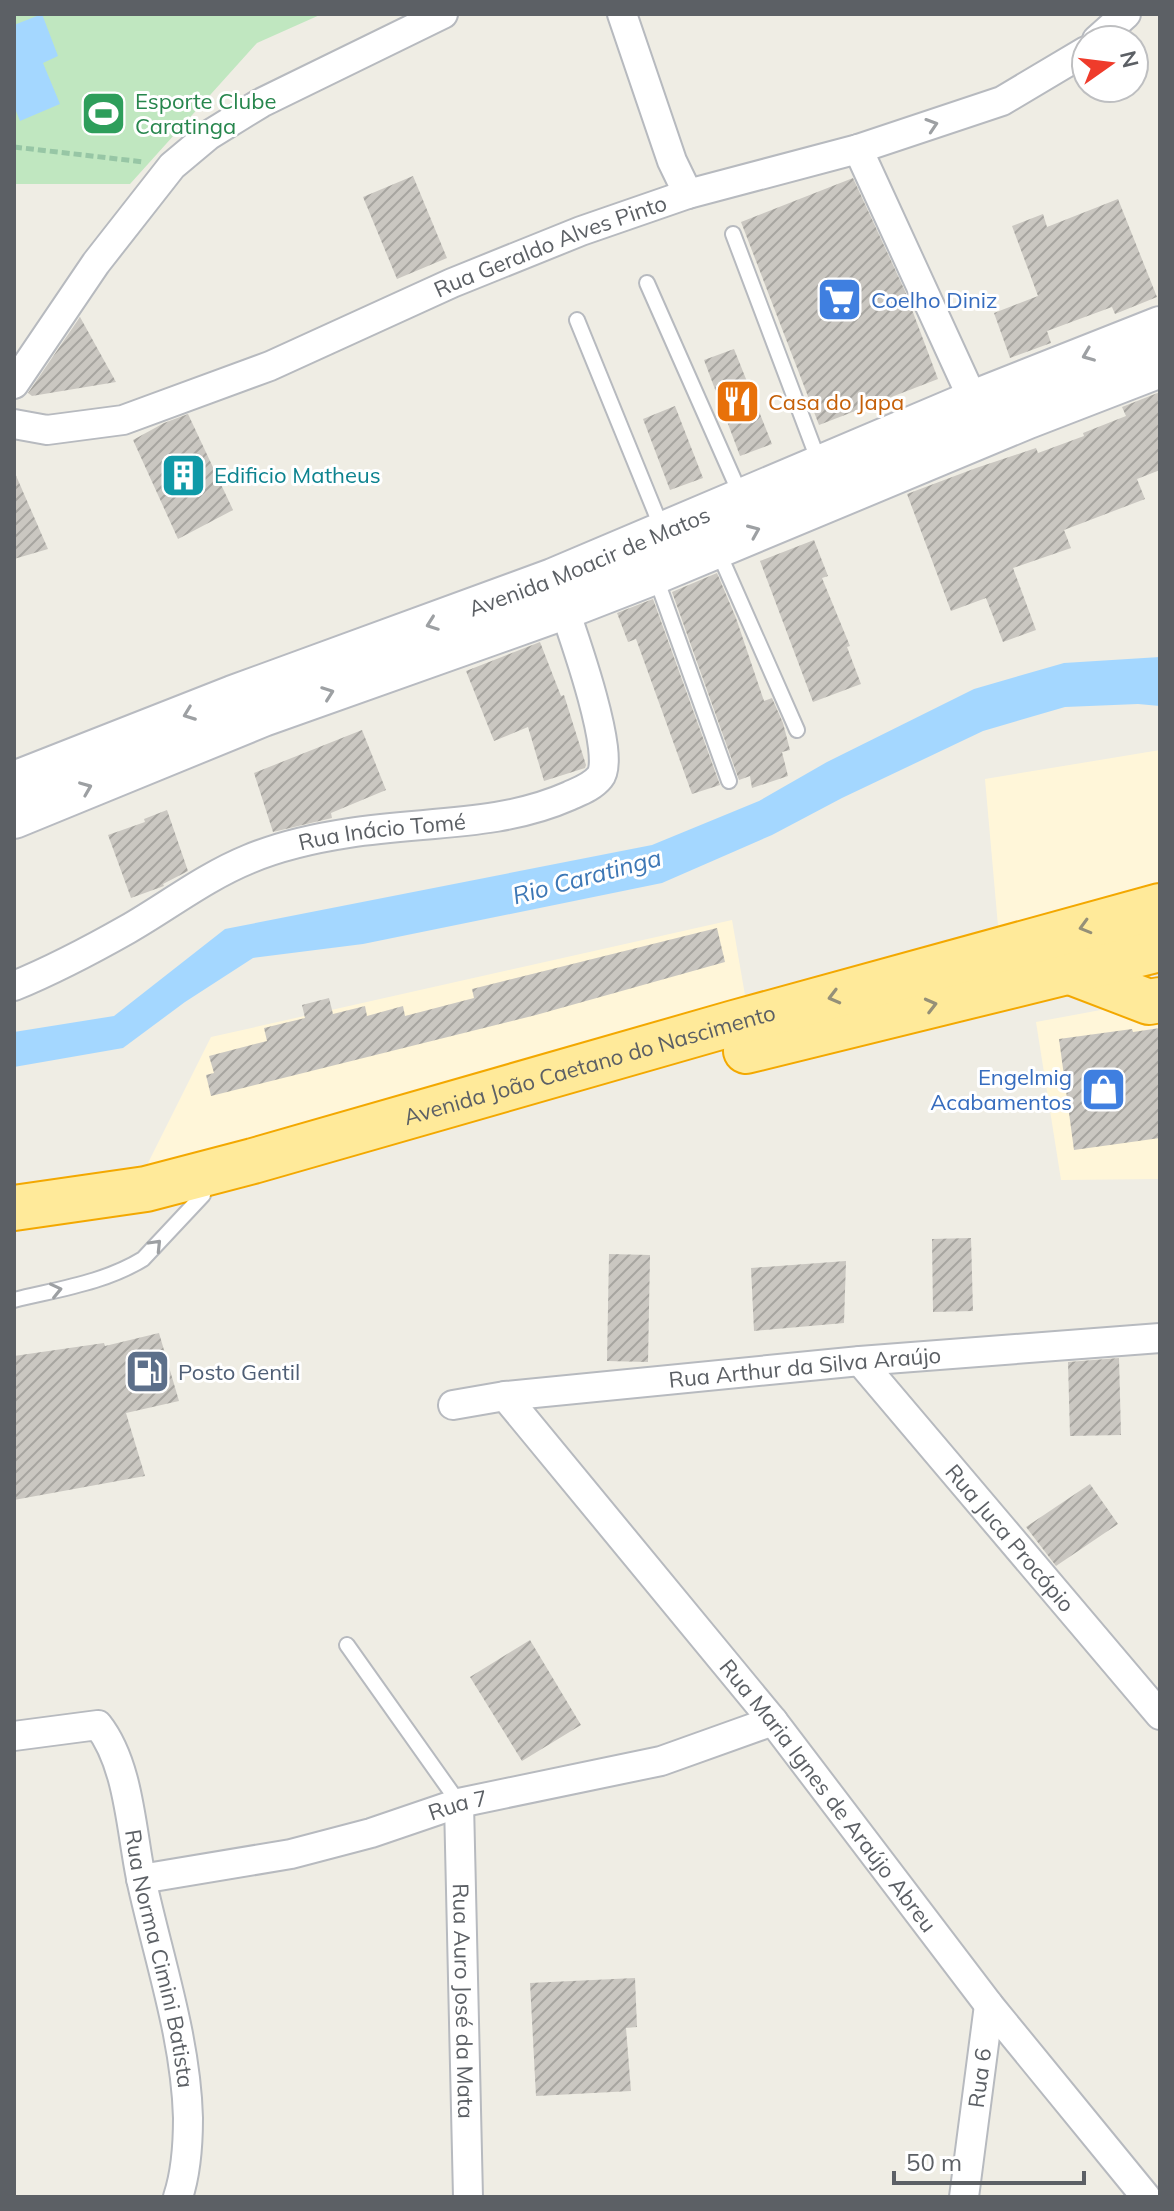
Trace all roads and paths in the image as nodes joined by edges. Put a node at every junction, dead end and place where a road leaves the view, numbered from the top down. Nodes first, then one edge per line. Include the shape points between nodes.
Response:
1 (443, 14) edge
2 (622, 14) edge
3 (1070, 61) edge
4 (14, 147) edge
5 (858, 149) junction
6 (172, 166) junction
7 (688, 194) junction
8 (733, 234) dead end
9 (647, 283) dead end
10 (577, 320) dead end
11 (1160, 327) edge
12 (1160, 367) edge
13 (14, 384) edge
14 (981, 417) junction
15 (14, 424) edge
16 (821, 466) junction
17 (743, 498) junction
18 (663, 531) junction
19 (716, 547) junction
20 (654, 574) junction
21 (558, 594) junction
22 (797, 730) dead end
23 (729, 781) dead end
24 (14, 782) edge
25 (14, 818) edge
26 (1160, 906) edge
27 (1160, 949) edge
28 (1068, 971) junction
29 (14, 986) edge
30 (1160, 1000) edge
31 (203, 1195) junction
32 (14, 1208) edge
33 (14, 1234) edge
34 (14, 1300) edge
35 (1160, 1338) edge
36 (860, 1361) junction
37 (505, 1396) junction
38 (453, 1405) dead end
39 (347, 1645) dead end
40 (1160, 1715) edge
41 (773, 1721) junction
42 (14, 1736) edge
43 (459, 1803) junction
44 (141, 1879) junction
45 (989, 2005) junction
46 (178, 2197) edge
47 (468, 2197) edge
48 (964, 2197) edge
49 (1146, 2197) edge

1 - 6 street via 261,103
2 - 7 street
5 -> 3 street, Rua Geraldo Alves Pinto via 1002,101
4 - 6 path
5 - 7 street, Rua Geraldo Alves Pinto
5 - 14 street
6 - 13 street via 96,263
7 - 15 street, Rua Geraldo Alves Pinto via 581,231 270,366 123,420 47,430
8 - 16 lane
9 - 17 lane
10 - 18 lane
11 -> 14 main road, Avenida Moacir de Matos
12 - 14 main road, Avenida Moacir de Matos
14 - 16 main road, Avenida Moacir de Matos
19 -> 14 main road, Avenida Moacir de Matos
16 - 17 main road, Avenida Moacir de Matos
17 - 18 main road, Avenida Moacir de Matos
18 - 21 main road, Avenida Moacir de Matos
19 - 20 main road, Avenida Moacir de Matos
19 - 22 lane
20 - 21 main road, Avenida Moacir de Matos
20 - 23 lane
21 -> 24 main road, Avenida Moacir de Matos via 233,696
25 -> 21 main road, Avenida Moacir de Matos
21 - 29 street, Rua Inácio Tomé via 606,760 602,776 586,789 542,808 485,820 347,833 248,859 129,929
26 -> 32 highway, Avenida João Caetano do Nascimento via 253,1161 146,1189
27 - 28 highway, Avenida João Caetano do Nascimento
28 - 30 highway via 1149,1002
31 -> 28 highway, Avenida João Caetano do Nascimento
31 - 33 highway, Avenida João Caetano do Nascimento
34 -> 31 lane via 99,1280 133,1265
35 - 36 street, Rua Arthur da Silva Araújo
36 - 37 street, Rua Arthur da Silva Araújo
36 - 40 street, Rua Juca Procópio
37 - 38 street, Rua Arthur da Silva Araújo
37 - 41 street, Rua Maria Ignes de Araújo Abreu
39 - 43 lane
41 - 43 street, Rua 7 via 661,1761
41 - 45 street, Rua Maria Ignes de Araújo Abreu
42 - 44 street, Rua Norma Cimini Batista via 98,1725 118,1760
43 - 44 street, Rua 7 via 291,1854
43 - 47 street, Rua Auro José da Mata
44 - 46 street, Rua Norma Cimini Batista via 181,2059 188,2119
45 - 48 street, Rua 6
45 - 49 street, Rua Maria Ignes de Araújo Abreu

